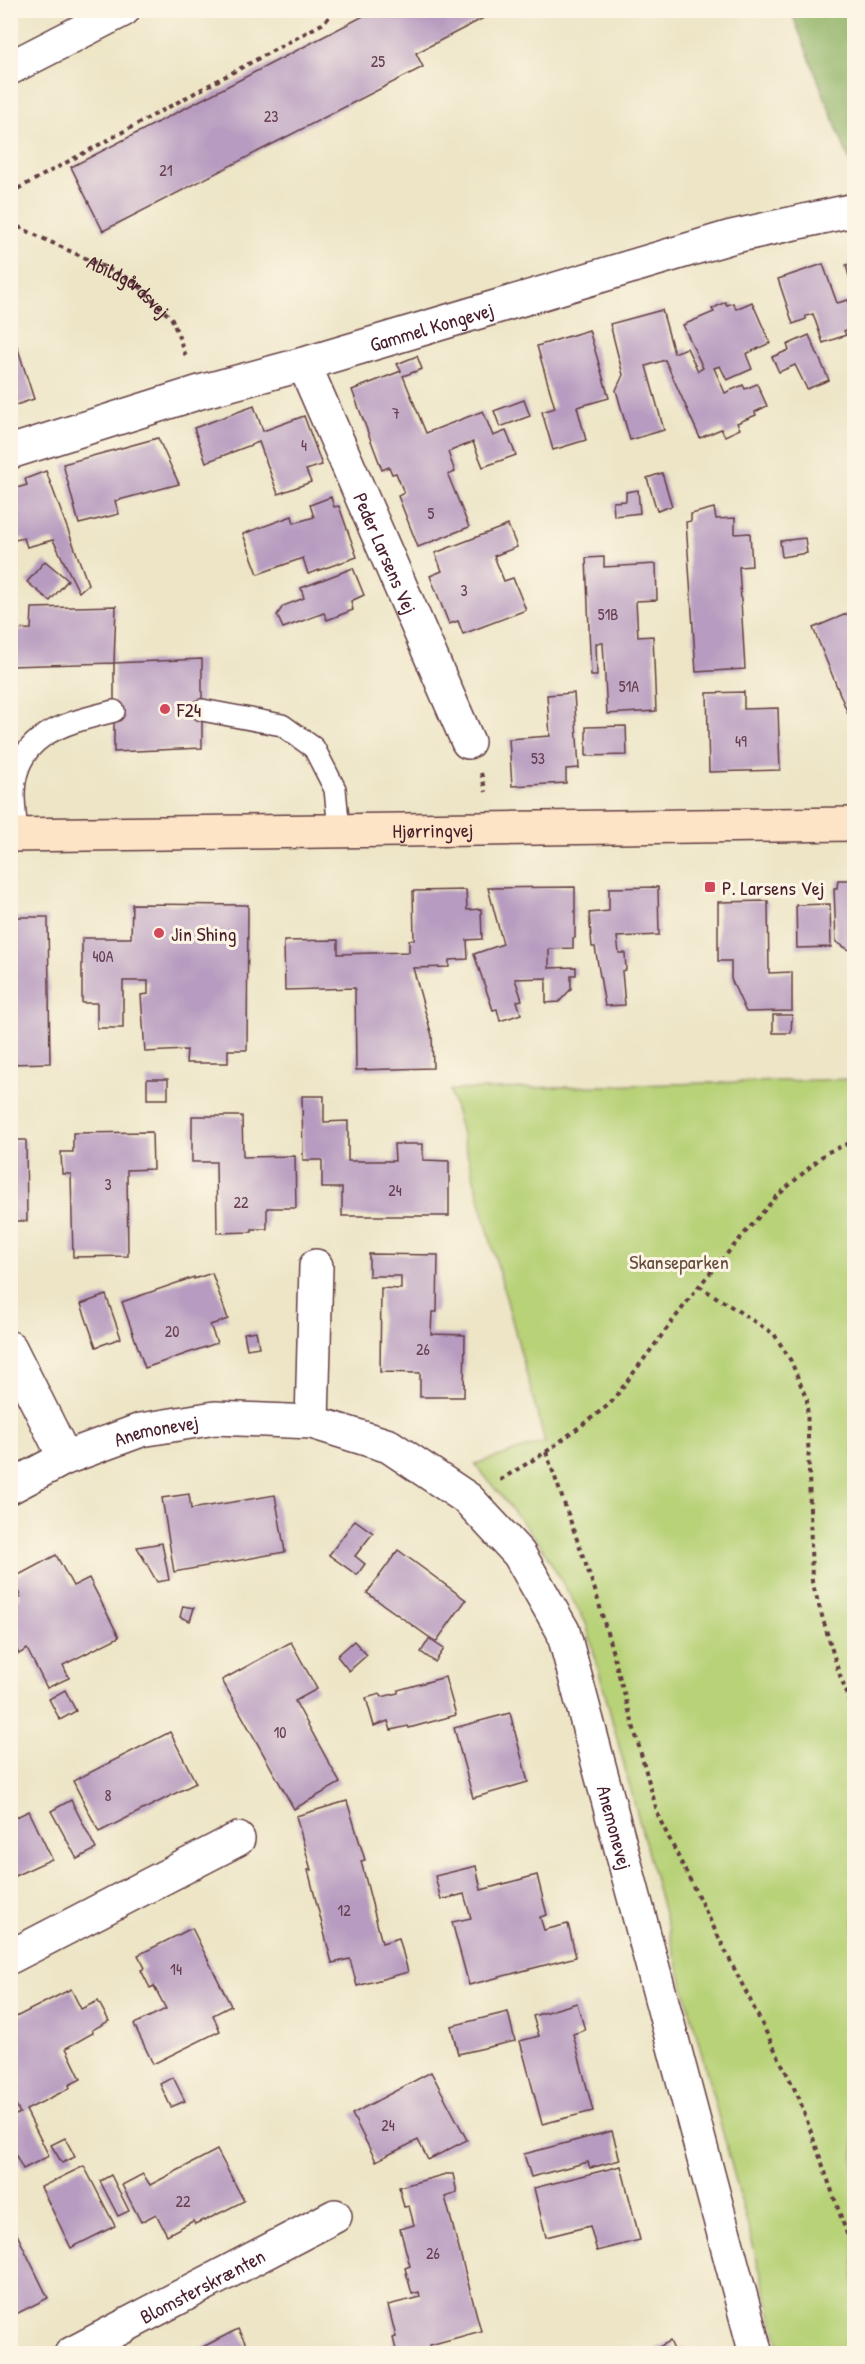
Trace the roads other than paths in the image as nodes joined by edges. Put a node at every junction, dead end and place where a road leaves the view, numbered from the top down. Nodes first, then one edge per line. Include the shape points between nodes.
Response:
1 (123, 10) edge
2 (10, 68) edge
3 (855, 210) edge
4 (304, 364) junction
5 (10, 452) edge
6 (202, 710) dead end
7 (114, 711) dead end
8 (468, 742) road end
9 (855, 824) edge
10 (339, 830) junction
11 (14, 835) edge
12 (316, 1266) dead end
13 (10, 1348) edge
14 (312, 1422) junction
15 (65, 1458) junction
16 (10, 1487) edge
17 (238, 1839) dead end
18 (10, 1957) edge
19 (335, 2216) dead end
20 (71, 2354) edge
21 (756, 2354) edge

1 - 2 street
3 - 4 street, Gammel Kongevej via 730,237
4 - 5 street, Gammel Kongevej
4 - 8 street, Peder Larsens Vej
6 - 10 lane via 282,724 314,748 335,789
7 - 11 lane via 49,730 25,754 16,775
9 - 10 main road, Hjørringvej
10 - 11 main road, Hjørringvej
12 - 14 street
13 - 15 street
14 - 15 street, Anemonevej via 216,1418 141,1430
14 - 21 street, Anemonevej via 389,1446 468,1499 519,1554 563,1631
15 - 16 street, Anemonevej
17 - 18 street
19 - 20 street, Blomsterskrænten

